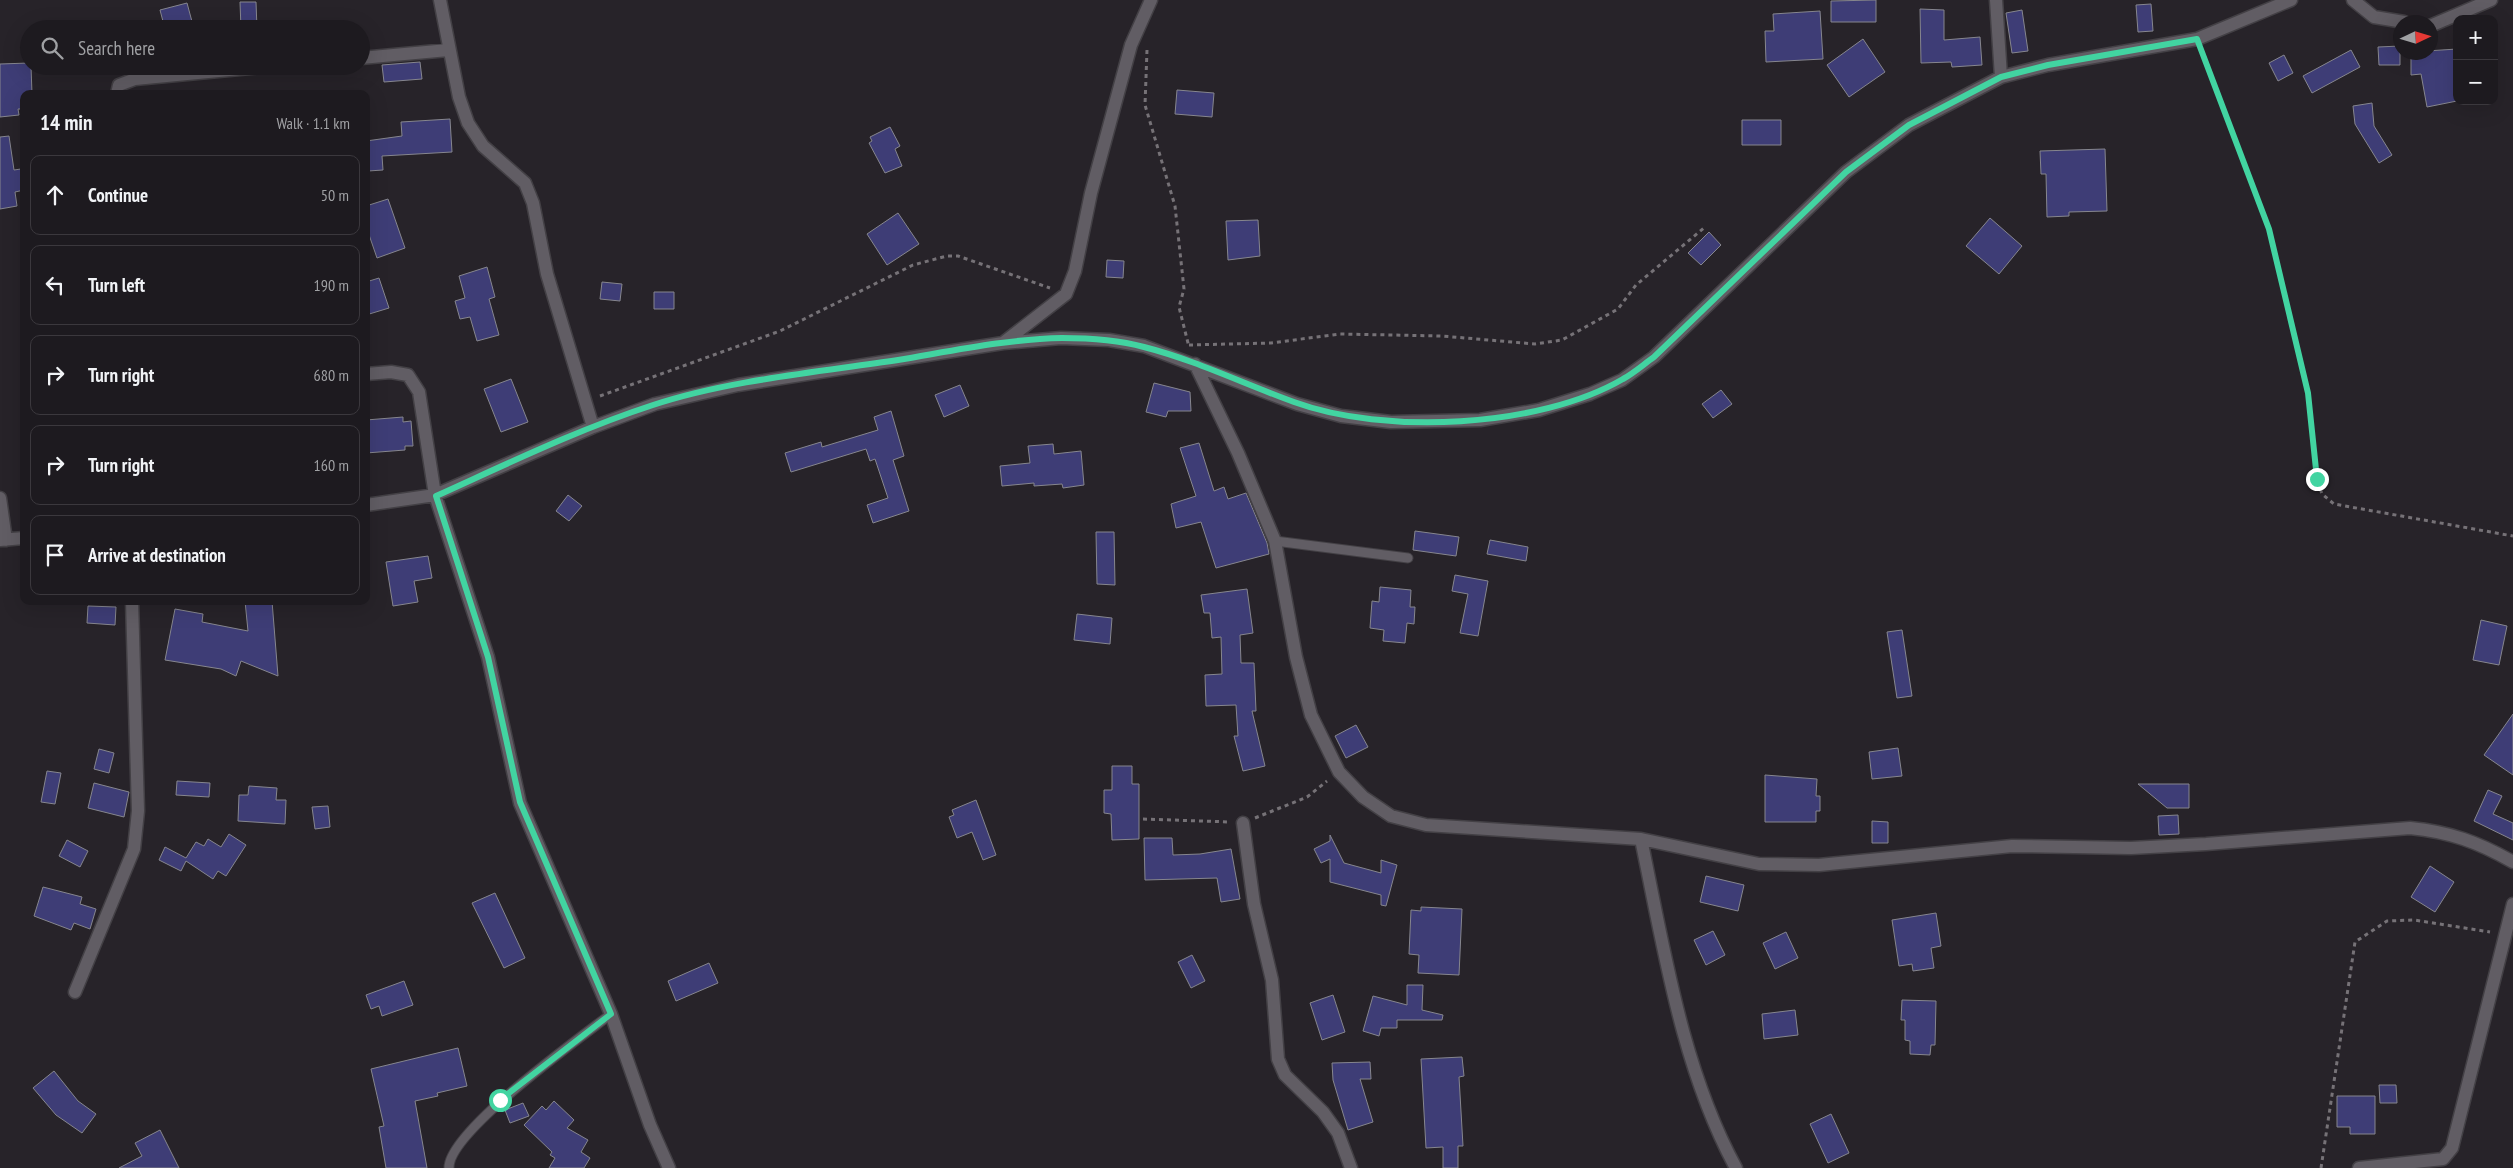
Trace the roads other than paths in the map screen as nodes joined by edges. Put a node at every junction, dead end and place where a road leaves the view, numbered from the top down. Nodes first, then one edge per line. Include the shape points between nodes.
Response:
1 (440, 0) edge
2 (1150, 0) edge
3 (1996, 0) edge
4 (2291, 0) edge
5 (2353, 0) edge
6 (2491, 0) edge
7 (2393, 20) edge
8 (2438, 23) edge
9 (448, 50) junction
10 (370, 57) edge
11 (177, 75) edge
12 (2001, 77) junction
13 (118, 90) edge
14 (1003, 343) junction
15 (1195, 364) junction
16 (370, 374) edge
17 (593, 427) junction
18 (436, 496) junction
19 (0, 498) edge
20 (370, 504) edge
21 (20, 538) edge
22 (3, 540) edge
23 (1275, 541) junction
24 (1408, 558) dead end
25 (132, 605) edge
26 (1243, 822) dead end
27 (1641, 839) junction
28 (2513, 862) edge
29 (2513, 904) edge
30 (75, 992) dead end
31 (611, 1014) junction
32 (449, 1168) edge
33 (669, 1168) edge
34 (1351, 1168) edge
35 (1736, 1168) edge
36 (2359, 1168) edge

1 - 9 street
2 - 14 street via 1131,45 1091,193 1075,271 1066,294
3 - 12 street
4 - 12 street via 2197,39 2048,65
5 - 7 street via 2374,17
6 - 8 street
9 - 10 street
9 - 17 street via 468,123 484,146 525,183 533,202 547,274
11 - 13 street via 135,79 119,85
12 - 15 street via 1909,125 1854,166 1654,357 1622,380 1590,394 1539,410 1480,420 1390,422 1340,416 1297,404
14 - 15 street via 1061,338 1109,340 1144,346
14 - 17 street via 738,385 655,404
15 - 23 street via 1238,453
16 - 18 street via 391,372 408,376 418,392
17 - 18 street
18 - 20 street
18 - 31 street via 488,657 520,802
19 - 22 street
21 - 22 street
23 - 24 lane
23 - 27 street via 1296,658 1311,715 1339,772 1362,797 1391,816 1426,825
25 - 30 street via 138,812 134,849
26 - 34 street via 1254,904 1272,980 1278,1059 1285,1075 1323,1112 1338,1133
27 - 28 street via 1759,864 1819,865 2012,846 2131,848 2410,828 2443,832 2484,846
27 - 35 street via 1691,1060 1718,1135
29 - 36 street via 2452,1148 2443,1159
31 - 32 lane via 500,1100 452,1155
31 - 33 street via 650,1125

